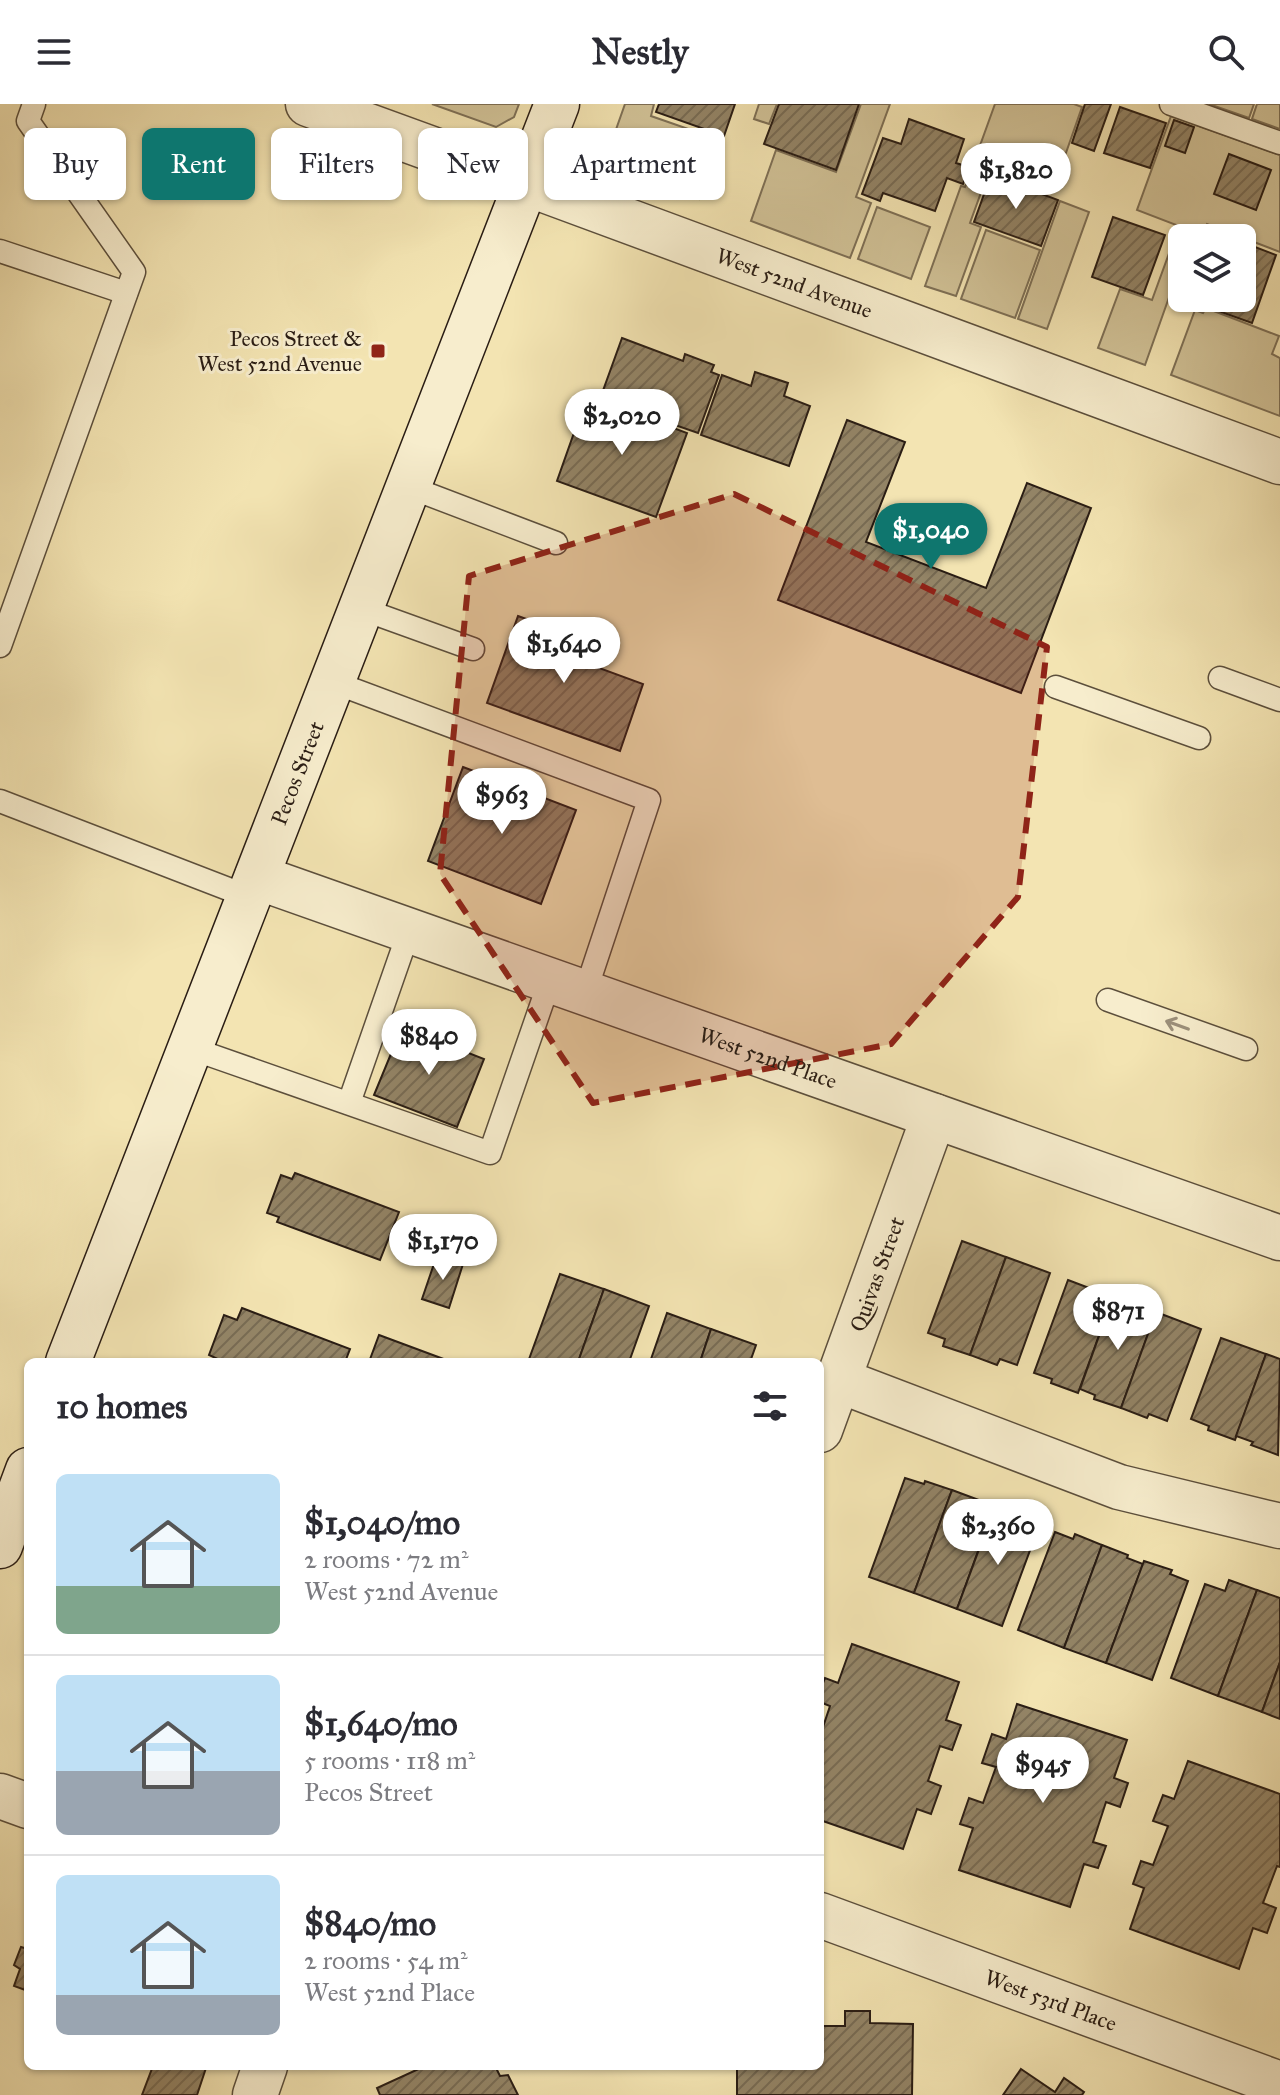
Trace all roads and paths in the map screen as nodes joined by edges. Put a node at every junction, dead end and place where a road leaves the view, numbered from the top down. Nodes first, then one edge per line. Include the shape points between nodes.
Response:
1 (34, 104) edge
2 (308, 104) edge
3 (557, 104) edge
4 (1171, 104) edge
5 (1280, 143) edge
6 (418, 144) edge
7 (528, 184) joint
8 (522, 200) edge
9 (0, 251) edge
10 (126, 293) junction
11 (1280, 462) edge
12 (409, 487) junction
13 (556, 543) dead end
14 (362, 609) junction
15 (0, 646) edge
16 (473, 649) dead end
17 (1220, 678) dead end
18 (333, 682) junction
19 (1056, 687) dead end
20 (1280, 700) edge
21 (1199, 738) dead end
22 (0, 801) edge
23 (253, 887) junction
24 (409, 931) junction
25 (568, 987) junction
26 (1108, 1000) dead end
27 (190, 1048) junction
28 (1246, 1049) dead end
29 (349, 1103) junction
30 (934, 1116) junction
31 (1280, 1238) edge
32 (70, 1358) edge
33 (838, 1380) junction
34 (824, 1419) edge
35 (1280, 1526) edge
36 (0, 1796) edge
37 (24, 1805) edge
38 (824, 1916) edge
39 (264, 2070) edge
40 (1280, 2084) edge
41 (255, 2095) edge

1 - 10 lane via 28,121 134,272
2 - 6 street, West 52nd Avenue
3 - 7 street, Pecos Street
4 - 5 lane
7 - 11 street, West 52nd Avenue
8 - 12 street, Pecos Street
9 - 10 lane
10 - 15 lane
12 - 13 lane
12 - 14 street, Pecos Street
14 - 16 lane
14 - 18 street, Pecos Street
17 - 20 lane
18 - 23 street, Pecos Street
18 - 25 lane via 649,800
19 - 21 lane
22 - 23 lane
23 - 24 street, West 52nd Place
23 - 27 street, Pecos Street
24 - 25 street, West 52nd Place
24 - 29 lane
25 - 29 lane via 490,1153
25 - 30 street, West 52nd Place
28 -> 26 lane
27 - 29 lane
27 - 32 street, Pecos Street
30 - 31 street, West 52nd Place
30 - 33 street, Quivas Street
33 - 34 street, Quivas Street
33 - 35 street via 1119,1487
36 - 37 street
38 - 40 street, West 53rd Place
39 - 41 street

